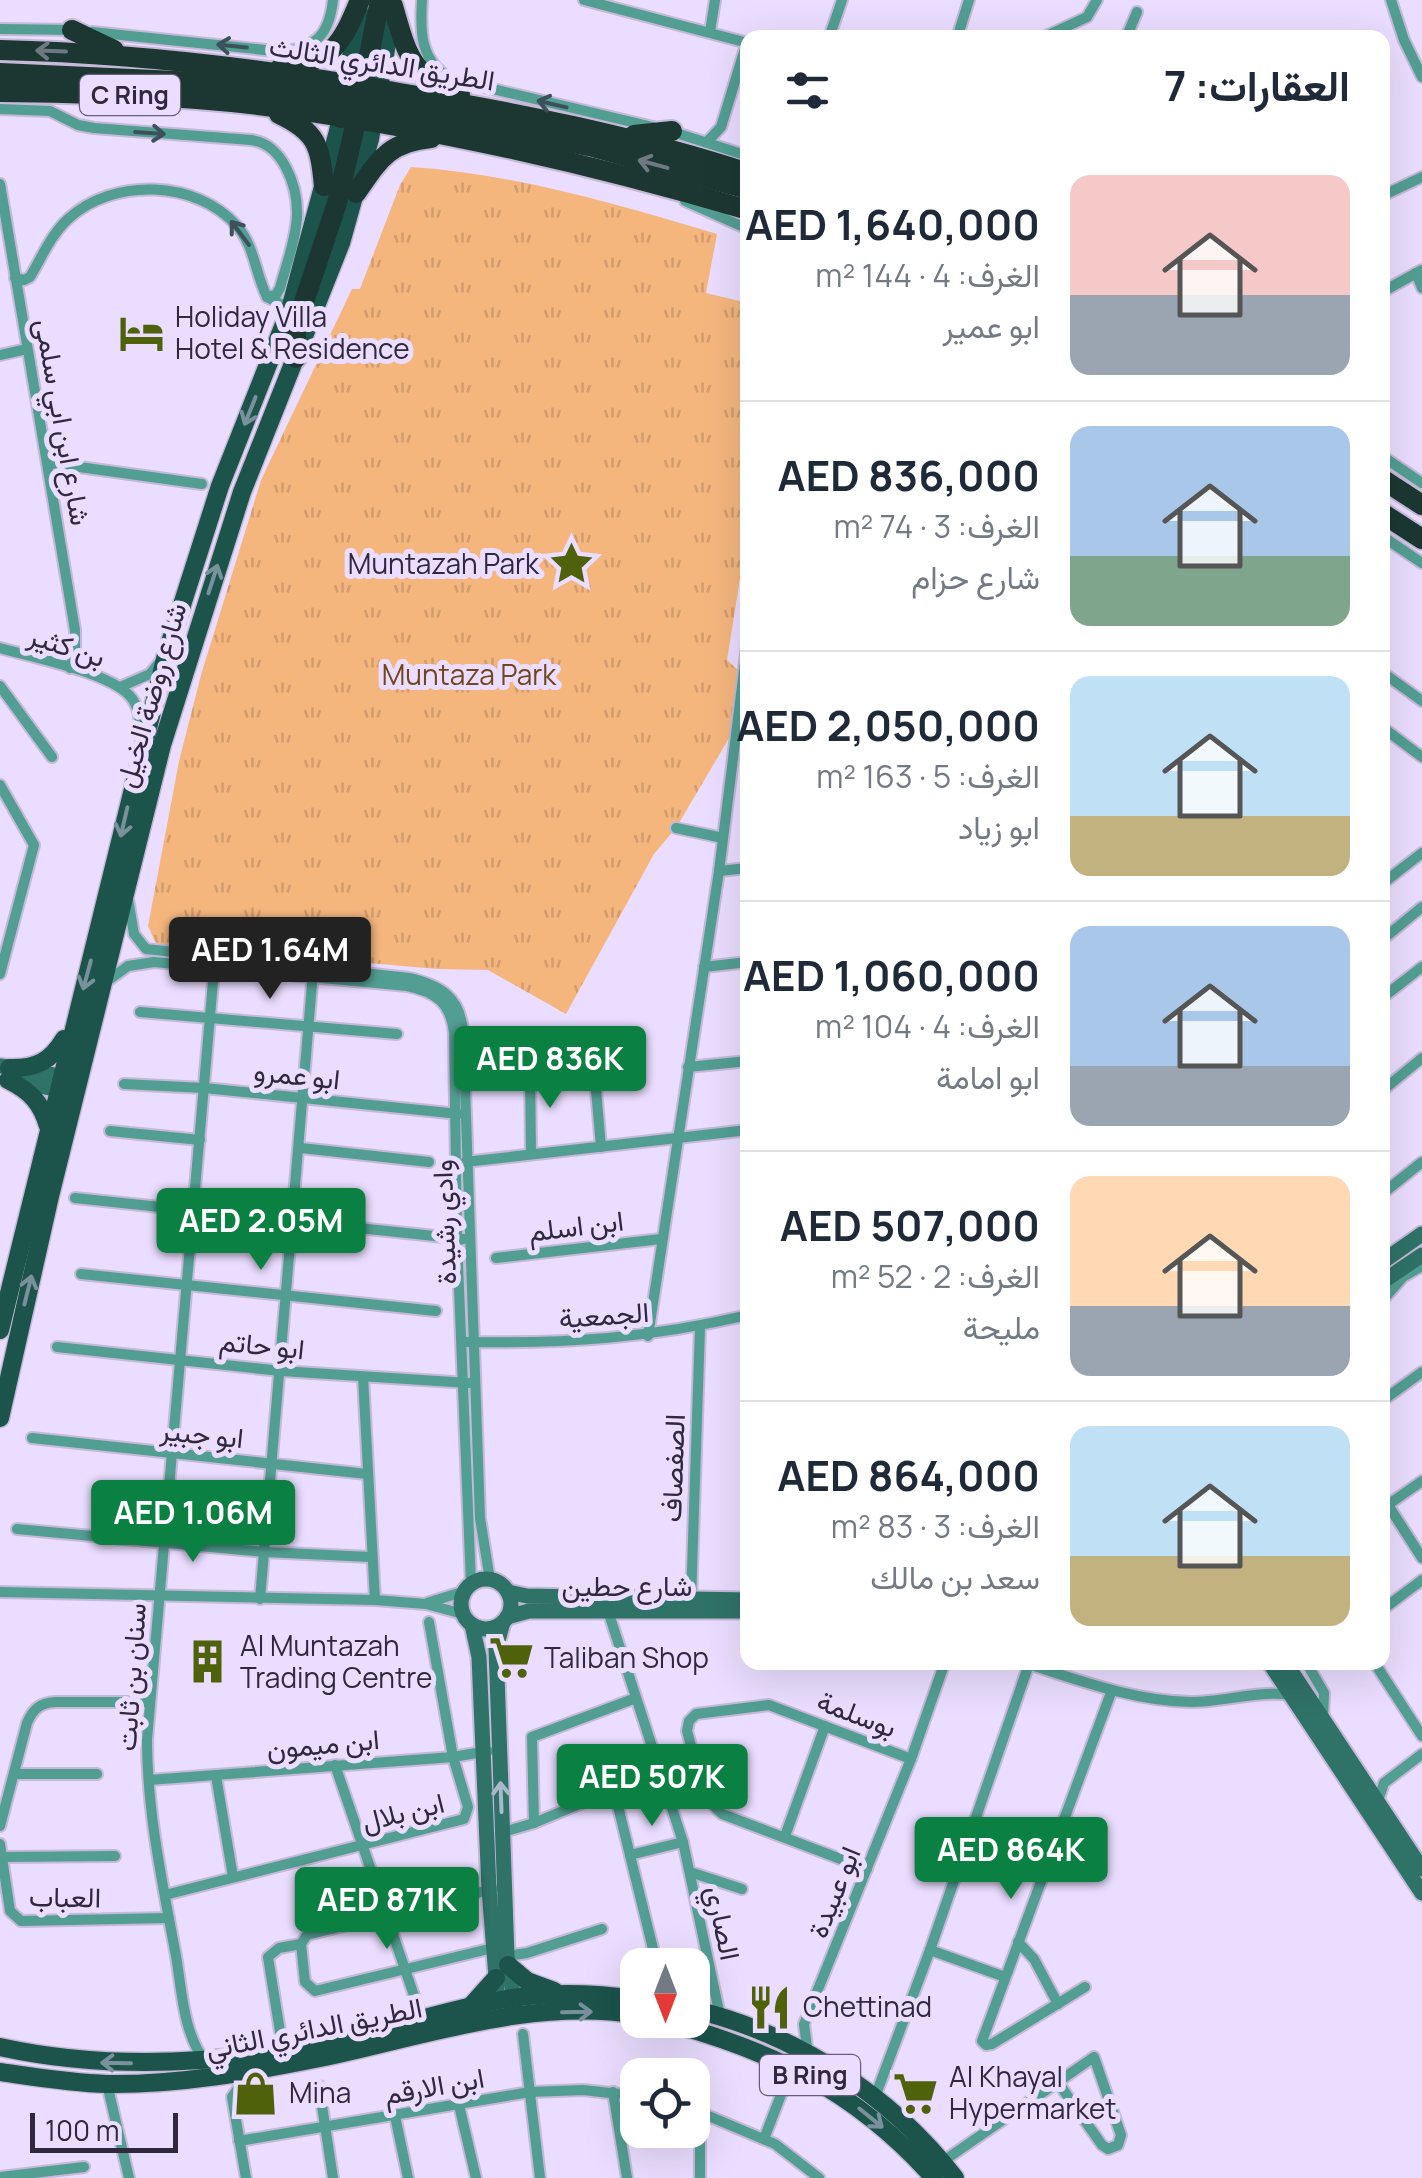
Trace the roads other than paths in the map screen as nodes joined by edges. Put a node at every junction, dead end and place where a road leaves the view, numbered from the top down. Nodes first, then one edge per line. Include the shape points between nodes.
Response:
1 (333, 0) edge
2 (361, 0) edge
3 (422, 0) edge
4 (584, 0) edge
5 (715, 0) edge
6 (842, 0) edge
7 (970, 0) edge
8 (1097, 0) edge
9 (1391, 0) edge
10 (389, 2) edge
11 (1137, 12) dead end
12 (0, 29) edge
13 (72, 30) junction
14 (832, 30) edge
15 (959, 30) edge
16 (1063, 30) edge
17 (1129, 30) edge
18 (710, 32) junction
19 (740, 41) edge
20 (0, 50) edge
21 (130, 57) junction
22 (740, 65) edge
23 (252, 70) junction
24 (0, 73) edge
25 (1422, 78) edge
26 (360, 103) junction
27 (259, 105) junction
28 (6, 108) edge
29 (494, 108) junction
30 (721, 126) junction
31 (672, 132) junction
32 (621, 136) junction
33 (456, 137) junction
34 (708, 142) junction
35 (726, 148) junction
36 (740, 153) edge
37 (740, 171) edge
38 (1422, 177) edge
39 (638, 180) junction
40 (0, 184) edge
41 (324, 186) junction
42 (740, 186) edge
43 (1390, 192) edge
44 (356, 193) junction
45 (740, 208) edge
46 (2, 216) edge
47 (740, 225) edge
48 (1419, 272) edge
49 (15, 278) junction
50 (1390, 288) edge
51 (1422, 288) edge
52 (267, 297) junction
53 (290, 308) junction
54 (27, 349) junction
55 (0, 355) edge
56 (296, 358) junction
57 (1390, 461) edge
58 (50, 463) junction
59 (1422, 482) edge
60 (1390, 483) edge
61 (202, 484) dead end
62 (1390, 498) edge
63 (1422, 505) edge
64 (1422, 515) edge
65 (1390, 517) edge
66 (1422, 539) edge
67 (1390, 541) edge
68 (1422, 563) edge
69 (0, 648) edge
70 (166, 654) junction
71 (70, 668) junction
72 (1390, 678) edge
73 (0, 686) edge
74 (120, 687) junction
75 (1422, 702) edge
76 (740, 709) edge
77 (1390, 733) edge
78 (1422, 740) edge
79 (142, 743) junction
80 (735, 754) junction
81 (740, 754) edge
82 (1418, 754) edge
83 (52, 757) dead end
84 (0, 785) edge
85 (676, 828) dead end
86 (723, 838) junction
87 (1422, 853) edge
88 (740, 869) edge
89 (719, 871) junction
90 (1390, 878) edge
91 (128, 894) junction
92 (1422, 906) edge
93 (1390, 933) edge
94 (740, 963) edge
95 (215, 964) junction
96 (704, 967) junction
97 (1422, 967) edge
98 (313, 973) junction
99 (0, 974) edge
100 (105, 983) junction
101 (1390, 992) edge
102 (140, 1012) dead end
103 (210, 1016) junction
104 (74, 1020) junction
105 (310, 1027) junction
106 (397, 1034) dead end
107 (1422, 1058) edge
108 (740, 1062) edge
109 (530, 1068) junction
110 (688, 1068) junction
111 (460, 1071) junction
112 (4, 1073) edge
113 (59, 1083) junction
114 (124, 1084) dead end
115 (1390, 1084) edge
116 (79, 1086) junction
117 (204, 1088) junction
118 (304, 1098) junction
119 (460, 1114) junction
120 (48, 1128) junction
121 (110, 1131) dead end
122 (740, 1131) edge
123 (677, 1138) junction
124 (200, 1140) junction
125 (601, 1147) junction
126 (301, 1148) junction
127 (531, 1154) junction
128 (429, 1162) dead end
129 (462, 1162) junction
130 (1422, 1162) edge
131 (1390, 1188) edge
132 (75, 1198) dead end
133 (193, 1210) junction
134 (294, 1221) junction
135 (1422, 1234) edge
136 (463, 1239) junction
137 (662, 1240) junction
138 (1422, 1255) edge
139 (1390, 1256) edge
140 (496, 1258) dead end
141 (1422, 1266) edge
142 (81, 1274) dead end
143 (1390, 1277) edge
144 (189, 1286) junction
145 (1390, 1292) edge
146 (286, 1296) junction
147 (436, 1310) dead end
148 (740, 1317) edge
149 (700, 1327) junction
150 (0, 1329) edge
151 (648, 1336) junction
152 (467, 1342) junction
153 (57, 1347) dead end
154 (182, 1359) junction
155 (280, 1371) junction
156 (1422, 1372) edge
157 (363, 1377) junction
158 (468, 1383) junction
159 (1390, 1395) edge
160 (0, 1418) edge
161 (32, 1438) dead end
162 (171, 1453) junction
163 (274, 1465) junction
164 (367, 1474) junction
165 (1422, 1480) edge
166 (1390, 1503) edge
167 (1390, 1514) edge
168 (18, 1529) dead end
169 (162, 1543) junction
170 (264, 1552) junction
171 (371, 1558) junction
172 (1422, 1558) edge
173 (490, 1580) junction
174 (1422, 1580) edge
175 (468, 1588) junction
176 (0, 1592) edge
177 (508, 1592) junction
178 (159, 1596) junction
179 (260, 1598) junction
180 (374, 1600) junction
181 (740, 1601) edge
182 (426, 1604) junction
183 (606, 1604) junction
184 (1390, 1604) edge
185 (691, 1605) junction
186 (740, 1610) edge
187 (468, 1619) junction
188 (505, 1620) junction
189 (428, 1622) dead end
190 (942, 1670) edge
191 (1024, 1670) edge
192 (1048, 1670) edge
193 (1275, 1670) edge
194 (1279, 1670) edge
195 (1280, 1670) edge
196 (1311, 1670) edge
197 (1379, 1670) edge
198 (1112, 1690) junction
199 (1266, 1692) junction
200 (1292, 1695) junction
201 (636, 1698) junction
202 (150, 1702) junction
203 (1323, 1720) junction
204 (825, 1726) junction
205 (1422, 1736) edge
206 (492, 1750) junction
207 (1422, 1752) edge
208 (453, 1757) junction
209 (911, 1758) junction
210 (335, 1765) junction
211 (661, 1770) junction
212 (15, 1774) junction
213 (97, 1774) dead end
214 (216, 1776) junction
215 (149, 1780) junction
216 (1364, 1780) junction
217 (614, 1790) junction
218 (1378, 1802) junction
219 (534, 1824) junction
220 (0, 1826) edge
221 (494, 1834) junction
222 (785, 1836) junction
223 (683, 1842) junction
224 (361, 1845) junction
225 (1, 1850) edge
226 (630, 1855) junction
227 (115, 1856) dead end
228 (867, 1869) junction
229 (1422, 1869) edge
230 (690, 1872) junction
231 (234, 1877) junction
232 (496, 1888) junction
233 (742, 1889) dead end
234 (1422, 1893) edge
235 (165, 1895) junction
236 (386, 1914) junction
237 (169, 1918) junction
238 (602, 1929) dead end
239 (1018, 1942) junction
240 (301, 1944) junction
241 (653, 1948) edge
242 (930, 1950) junction
243 (497, 1959) junction
244 (406, 1968) junction
245 (1005, 1977) junction
246 (1086, 1987) dead end
247 (564, 1994) junction
248 (620, 1998) edge
249 (1058, 2004) junction
250 (470, 2007) junction
251 (420, 2013) dead end
252 (511, 2014) junction
253 (620, 2014) edge
254 (710, 2014) edge
255 (720, 2016) junction
256 (804, 2024) junction
257 (710, 2033) edge
258 (190, 2035) junction
259 (777, 2038) junction
260 (0, 2050) edge
261 (283, 2050) junction
262 (808, 2055) junction
263 (179, 2062) junction
264 (783, 2062) junction
265 (201, 2070) junction
266 (252, 2070) junction
267 (5, 2076) edge
268 (1057, 2081) junction
269 (108, 2084) junction
270 (320, 2086) dead end
271 (530, 2092) junction
272 (613, 2092) junction
273 (620, 2093) edge
274 (232, 2097) junction
275 (875, 2098) junction
276 (459, 2105) junction
277 (710, 2115) edge
278 (395, 2116) junction
279 (326, 2128) junction
280 (764, 2138) junction
281 (239, 2141) junction
282 (700, 2148) edge
283 (84, 2167) dead end
284 (930, 2170) edge
285 (0, 2177) edge
286 (128, 2178) edge
287 (246, 2178) edge
288 (333, 2178) edge
289 (408, 2178) edge
290 (476, 2178) edge
291 (540, 2178) edge
292 (627, 2178) edge
293 (700, 2178) edge
294 (819, 2178) edge
295 (955, 2178) edge

1 -> 13 street, الطريق الدائري الثالث via 319,38 308,48 284,52
2 - 23 highway via 329,54
2 - 26 main road, شارع روضة الخيل
31 -> 3 street, الطريق الدائري الثالث via 441,73 424,51
4 - 18 street
5 - 18 street
6 - 14 street
7 - 15 street
8 - 16 street via 1087,17
9 - 25 street
10 - 26 highway
10 - 29 highway via 419,72
11 - 17 street
12 - 13 street, الطريق الدائري الثالث
13 - 21 highway
18 - 19 street
21 -> 20 highway, الطريق الدائري الثالث / C Ring
21 - 23 highway, الطريق الدائري الثالث / C Ring
22 - 30 street
23 - 26 highway, الطريق الدائري الثالث / C Ring
24 - 26 highway via 198,82
26 - 27 highway, الطريق الدائري الثالث / C Ring
26 - 29 highway, الطريق الدائري الثالث / C Ring
26 - 33 highway, الطريق الدائري الثالث / C Ring
26 - 41 main road, شارع روضة الخيل
42 -> 26 highway via 593,148
26 - 44 main road, شارع روضة الخيل
26 - 56 highway via 337,203 296,326
27 - 28 highway, الطريق الدائري الثالث / C Ring via 53,93
27 - 41 highway via 313,137
28 -> 52 street via 57,113 83,127 268,145 282,158 297,215 280,288
29 - 32 highway, الطريق الدائري الثالث / C Ring
30 - 34 street
30 - 35 street
31 - 32 highway
31 - 34 street, الطريق الدائري الثالث
32 - 37 highway, الطريق الدائري الثالث / C Ring
33 - 39 highway, الطريق الدائري الثالث / C Ring
33 - 44 highway via 395,146
34 - 35 street, الطريق الدائري الثالث
35 - 36 street, الطريق الدائري الثالث
38 - 43 street
39 - 45 highway, الطريق الدائري الثالث / C Ring
39 - 47 street, الطريق الدائري الثالث
40 - 46 street, شارع ابن ابي سلمى
41 - 53 main road, شارع روضة الخيل
44 - 56 main road, شارع روضة الخيل
46 - 49 street, شارع ابن ابي سلمى
48 - 50 street
48 - 51 street
52 -> 49 street via 237,226 202,201 162,190 123,193 83,208 52,237 30,277
49 - 54 street, شارع ابن ابي سلمى
52 - 53 street
53 -> 70 main road, شارع روضة الخيل via 220,486
54 - 55 street
54 - 58 street, شارع ابن ابي سلمى
91 -> 56 main road, شارع روضة الخيل via 187,658 251,466
57 - 59 street
58 - 61 street
58 - 71 street, شارع ابن ابي سلمى via 76,630
60 - 63 highway
62 - 64 highway
65 - 66 highway
67 - 68 street
69 - 71 street, بن كثير
70 - 74 street, بن كثير via 150,674
70 - 79 main road, شارع روضة الخيل
71 - 74 street, بن كثير
72 - 75 street
73 - 83 street
74 - 79 street, بن كثير via 138,708
76 - 80 street
77 - 82 street
78 - 82 street
79 -> 104 main road, شارع روضة الخيل
80 - 81 street
80 - 86 street
84 - 99 street via 34,845
85 - 86 street
86 - 89 street
87 - 90 street
88 - 89 street
89 - 96 street
91 - 95 street, وادي رشيدة via 134,934 146,949
91 - 100 main road, شارع روضة الخيل
92 - 93 street
94 - 96 street
95 - 98 street, وادي رشيدة
95 - 100 street, وادي رشيدة via 135,963
95 - 103 street, سنان بن ثابت
96 - 110 street
97 - 101 street
98 - 105 street
98 - 111 street, وادي رشيدة via 435,994 449,1010
100 - 116 main road, شارع روضة الخيل
102 - 103 street
103 - 105 street
103 - 117 street, سنان بن ثابت
104 - 112 main road via 46,1062
104 - 113 main road, شارع روضة الخيل
105 - 106 street
105 - 118 street
107 - 115 street
108 - 110 street
109 - 111 street
109 - 125 street via 596,1069
109 - 127 street
110 - 123 street
111 - 119 street, وادي رشيدة
112 - 113 street
112 - 120 main road via 37,1100
113 - 116 street
113 - 120 main road, شارع روضة الخيل
114 - 117 street, ابو عمرو
160 -> 116 main road, شارع روضة الخيل
117 - 118 street, ابو عمرو
117 - 124 street, سنان بن ثابت
118 - 119 street, ابو عمرو
118 - 126 street
119 - 129 street, وادي رشيدة
120 - 150 main road, شارع روضة الخيل
121 - 124 street
122 - 123 street
123 - 125 street
123 - 137 street
124 - 133 street, سنان بن ثابت
125 - 127 street
126 - 128 street
126 - 134 street
127 - 129 street
129 - 136 street, وادي رشيدة
130 - 131 street
132 - 133 street
133 - 134 street
133 - 144 street, سنان بن ثابت
134 - 136 street
134 - 146 street
135 - 139 street
136 - 152 street, وادي رشيدة
137 - 140 street, ابن اسلم
137 - 151 street
138 - 143 street
141 - 145 street
142 - 144 street
144 - 146 street
144 - 154 street, سنان بن ثابت
146 - 147 street
146 - 155 street
148 - 149 street, الجمعية
149 - 151 street, الجمعية
149 - 185 street, الصفصاف
151 - 152 street, الجمعية
152 - 158 street, وادي رشيدة
153 - 154 street, ابو حاتم
154 - 155 street, ابو حاتم
154 - 162 street, سنان بن ثابت
155 - 157 street, ابو حاتم
155 - 163 street
156 - 159 street
157 - 158 street, ابو حاتم
157 - 164 street
158 - 173 street, وادي رشيدة
158 - 175 street, وادي رشيدة
161 - 162 street, ابو جبير
162 - 163 street, ابو جبير
162 - 169 street, سنان بن ثابت
163 - 164 street, ابو جبير
163 - 170 street
164 - 171 street
165 - 166 street
167 - 172 street
168 - 169 street
169 - 170 street
169 - 178 street, سنان بن ثابت
170 - 171 street
170 - 179 street
171 - 180 street
173 - 175 street
173 - 177 street
174 - 184 street
175 - 182 street
175 - 187 street via 461,1604
176 - 178 street
177 - 183 street, شارع حطين
177 - 188 street
178 - 179 street
178 - 202 street, سنان بن ثابت
179 - 180 street
180 - 182 street
181 - 185 street, شارع حطين
182 - 187 street
183 - 185 street, شارع حطين
183 - 188 street, شارع حطين via 528,1611
183 - 201 street, الصاري
185 - 186 street, شارع حطين
187 - 188 street via 491,1628
187 - 206 street
188 - 206 street via 496,1648
189 - 208 street
190 - 209 street, ابو عبيدة
191 - 242 street
192 - 198 street
193 - 199 street
194 - 200 street
195 - 203 street
196 - 203 street via 1324,1693
197 - 205 street
198 - 199 street via 1189,1702
198 - 239 street
199 - 200 street
200 - 234 street
201 - 211 street, الصاري
201 - 219 street via 532,1737
202 - 212 street via 40,1705 27,1723
202 - 215 street, سنان بن ثابت
203 - 216 street
204 - 209 street, بوسلمة
204 - 222 street
204 - 222 street, بوسلمة via 769,1705 708,1710 689,1720 712,1806
206 - 208 street, ابن ميمون
206 - 221 street
207 - 216 street
207 - 218 street via 1384,1782
208 - 210 street, ابن ميمون
208 - 224 street, ابن بلال via 467,1815
209 - 228 street, ابو عبيدة
210 - 214 street, ابن ميمون
210 - 224 street
211 - 217 street
211 - 223 street, الصاري
212 - 213 street
212 - 220 street
214 - 215 street, ابن ميمون
214 - 231 street
215 - 235 street, سنان بن ثابت
216 - 218 street
217 - 219 street
217 - 226 street
218 - 229 street
219 - 221 street
221 - 232 street
222 - 228 street, بوسلمة
223 - 226 street
223 - 230 street, الصاري
224 - 231 street, ابن بلال
224 - 236 street
225 - 227 street, العباب
225 - 237 street, العباب via 10,1911 21,1921
226 - 241 street
228 - 256 street, ابو عبيدة
230 - 233 street
230 - 255 street, الصاري
231 - 235 street, ابن بلال
232 - 236 street
232 - 243 street
235 - 237 street, سنان بن ثابت
236 - 240 street via 307,1936
236 - 244 street
237 - 258 street, سنان بن ثابت
238 - 243 street
239 - 245 street
239 - 249 street
240 - 244 street via 305,1982 314,1992
240 - 261 street via 268,1957
242 - 245 street
242 - 275 street
243 - 244 street
243 - 247 main road via 527,1981
243 - 250 main road
243 - 252 street
244 - 251 street
245 - 249 street via 982,2035 986,2045
246 - 249 street
247 - 248 main road, الطريق الدائري الثاني
247 - 252 main road, الطريق الدائري الثاني
250 - 252 main road, الطريق الدائري الثاني
250 - 261 main road, الطريق الدائري الثاني
252 -> 253 main road, الطريق الدائري الثاني
252 - 266 main road, الطريق الدائري الثاني
252 - 271 street
254 - 255 main road, B Ring
255 - 259 main road, B Ring
256 - 259 street
256 - 262 street, ابو عبيدة
257 - 264 main road, B Ring
258 - 263 street
258 - 265 street, سنان بن ثابت
259 - 262 main road, B Ring
263 -> 260 main road, الطريق الدائري الثاني via 91,2062
261 - 265 main road, الطريق الدائري الثاني
262 - 275 main road, B Ring
263 - 265 main road, الطريق الدائري الثاني
264 - 280 street via 784,2087
264 -> 284 main road, B Ring via 847,2099
265 - 266 main road, الطريق الدائري الثاني
265 - 269 main road, الطريق الدائري الثاني
265 - 274 street
266 - 274 street
267 - 269 main road, الطريق الدائري الثاني
268 - 268 street via 1102,2146 1118,2145 1121,2135 1096,2058
268 - 284 street
269 - 286 street
270 - 279 street
271 - 272 street, ابن الارقم
271 - 276 street, ابن الارقم
271 - 291 street
272 - 273 street, ابن الارقم
272 - 292 street
274 - 281 street
275 - 284 main road, B Ring via 924,2139
276 - 278 street, ابن الارقم
276 - 290 street
277 - 280 street
278 - 279 street, ابن الارقم
278 - 289 street
279 - 281 street, ابن الارقم
279 - 288 street
280 - 294 street
281 - 287 street
282 - 293 street
283 - 285 street
284 - 295 main road, B Ring

